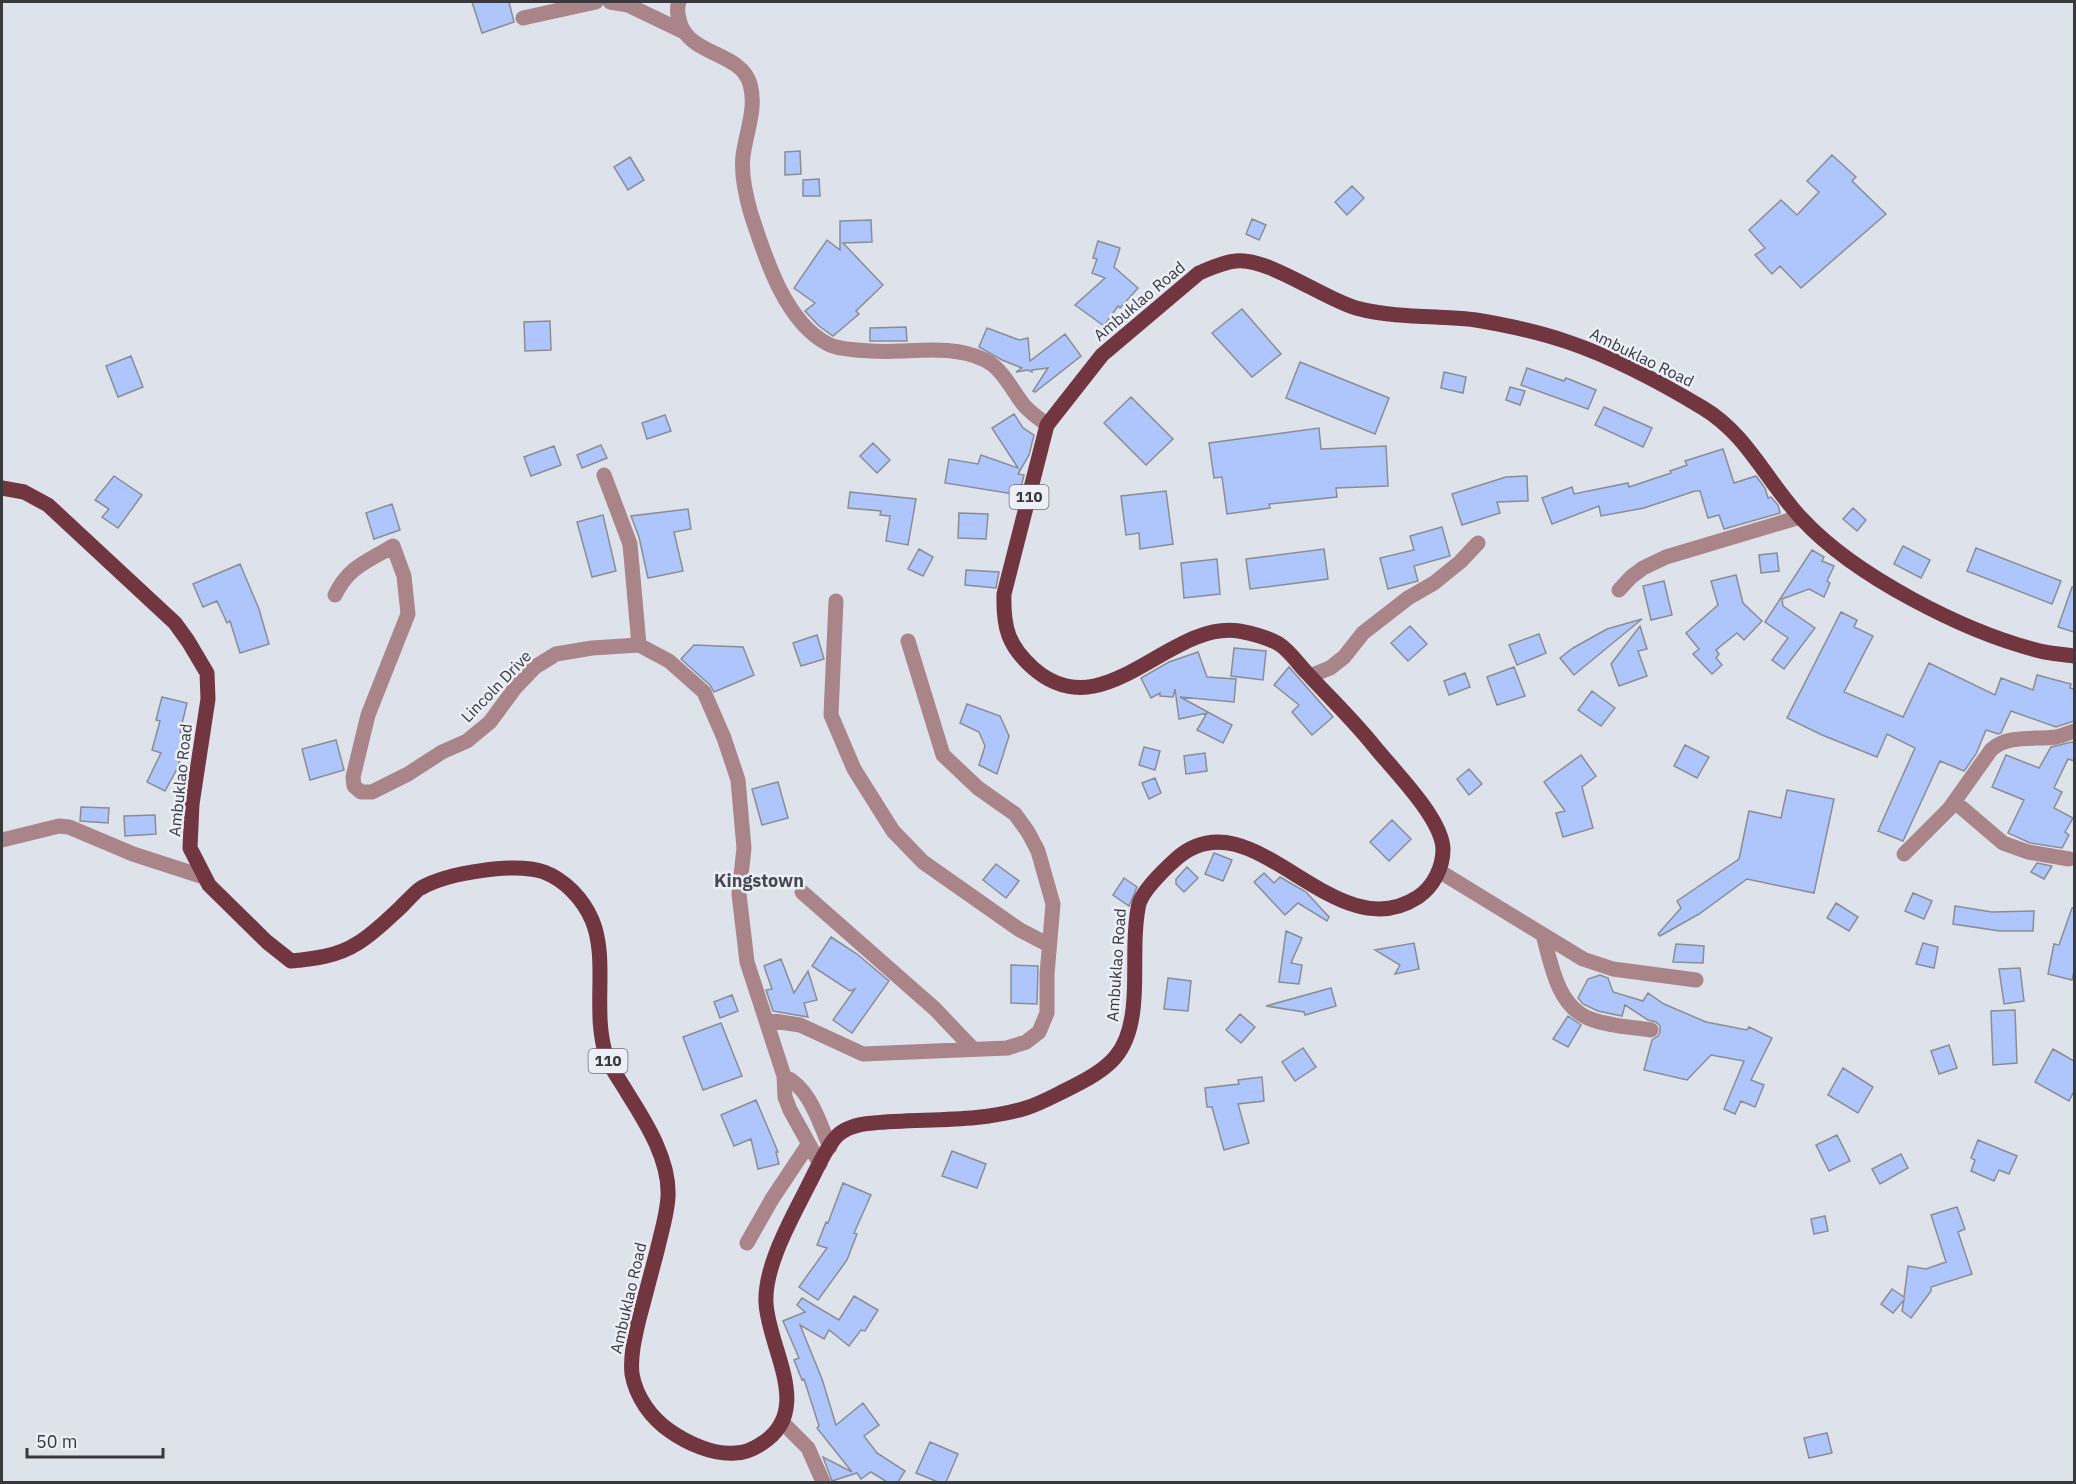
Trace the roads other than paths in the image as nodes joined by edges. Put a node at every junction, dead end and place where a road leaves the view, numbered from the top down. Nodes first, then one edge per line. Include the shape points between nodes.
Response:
1 (596, 2) edge
2 (610, 2) edge
3 (679, 2) edge
4 (523, 18) dead end
5 (682, 31) junction
6 (1047, 425) junction
7 (604, 475) dead end
8 (2, 488) edge
9 (1800, 517) junction
10 (1478, 543) dead end
11 (1619, 590) dead end
12 (335, 595) dead end
13 (836, 601) dead end
14 (908, 640) dead end
15 (639, 645) junction
16 (2074, 656) edge
17 (1310, 676) junction
18 (2074, 731) edge
19 (1955, 802) junction
20 (2, 840) edge
21 (1904, 854) dead end
22 (2069, 859) dead end
23 (1439, 870) junction
24 (204, 877) junction
25 (802, 892) dead end
26 (1543, 935) junction
27 (1049, 945) junction
28 (1696, 980) dead end
29 (767, 1020) junction
30 (1651, 1030) dead end
31 (973, 1049) junction
32 (784, 1076) junction
33 (808, 1145) junction
34 (830, 1147) junction
35 (819, 1164) junction
36 (747, 1243) dead end
37 (782, 1422) junction
38 (823, 1482) edge

1 - 4 street
2 - 5 street via 628,5
3 - 5 street
5 - 6 street via 697,45 736,65 750,83 751,122 743,156 750,212 773,275 798,321 829,345 879,352 960,352 986,360 1002,374 1024,407
6 - 9 main road, Ambuklao Road / 110 via 1102,355 1199,273 1239,260 1267,267 1355,308 1396,315 1473,319 1568,342 1615,362 1666,386 1730,428
6 - 17 main road, Ambuklao Road / 110 via 1004,594 1006,630 1013,648 1026,662 1044,678 1082,688 1120,678 1203,634 1233,629 1280,645
7 - 15 street via 630,544
8 - 24 main road, Ambuklao Road / 110 via 24,492 48,505 175,623 207,673 208,699 192,804 190,848
9 - 11 street via 1666,557 1643,567
9 - 16 main road, Ambuklao Road / 110 via 1859,567 1925,606 1991,635 2041,651
10 - 17 street via 1434,583 1363,633 1344,657
12 - 15 street, Lincoln Drive via 356,567 393,546 404,576 408,614 368,715 353,777 354,786 361,792 372,792 467,741 490,722 535,667 556,654
13 - 27 street via 831,715 854,770 893,831 923,862 1020,930
14 - 27 street via 943,755 978,788 1015,814 1038,851 1053,904
15 - 29 street via 669,661 704,692 724,738 738,780 744,848 739,894 747,962
17 - 23 main road, Ambuklao Road / 110 via 1431,816 1442,839
18 - 19 street via 1997,745
19 - 21 street
19 - 22 street via 2004,843 2028,852
20 - 24 street via 69,827 133,854
23 - 26 street
23 - 34 main road, Ambuklao Road / 110 via 1431,886 1415,900 1376,910 1356,908 1244,848 1215,841 1188,848 1161,872 1139,902 1131,1026 1112,1064 1094,1077 1031,1107 964,1119 857,1124 838,1133
24 - 37 main road, Ambuklao Road / 110 via 267,942 291,961 334,954 359,943 420,888 454,876 503,868 543,872 573,891 586,906 597,930 599,1024 608,1060 641,1115 665,1167 669,1191 636,1332 631,1369 637,1389 648,1411 661,1424 677,1436 719,1452 740,1454 755,1448 771,1438
25 - 31 street via 935,1009
26 - 28 street via 1583,958 1613,969
26 - 30 street via 1564,996 1575,1011 1588,1018
27 - 31 street via 1047,1013 1039,1032 1026,1042 1007,1048
29 - 31 street via 800,1025 863,1054
29 - 32 street
32 - 33 street via 785,1097
32 - 34 street via 805,1092
33 - 35 street
33 - 36 street
34 - 35 main road, Ambuklao Road / 110
35 - 37 main road, Ambuklao Road / 110 via 789,1225 766,1291 766,1310 785,1382 787,1405
37 - 38 street via 808,1448

